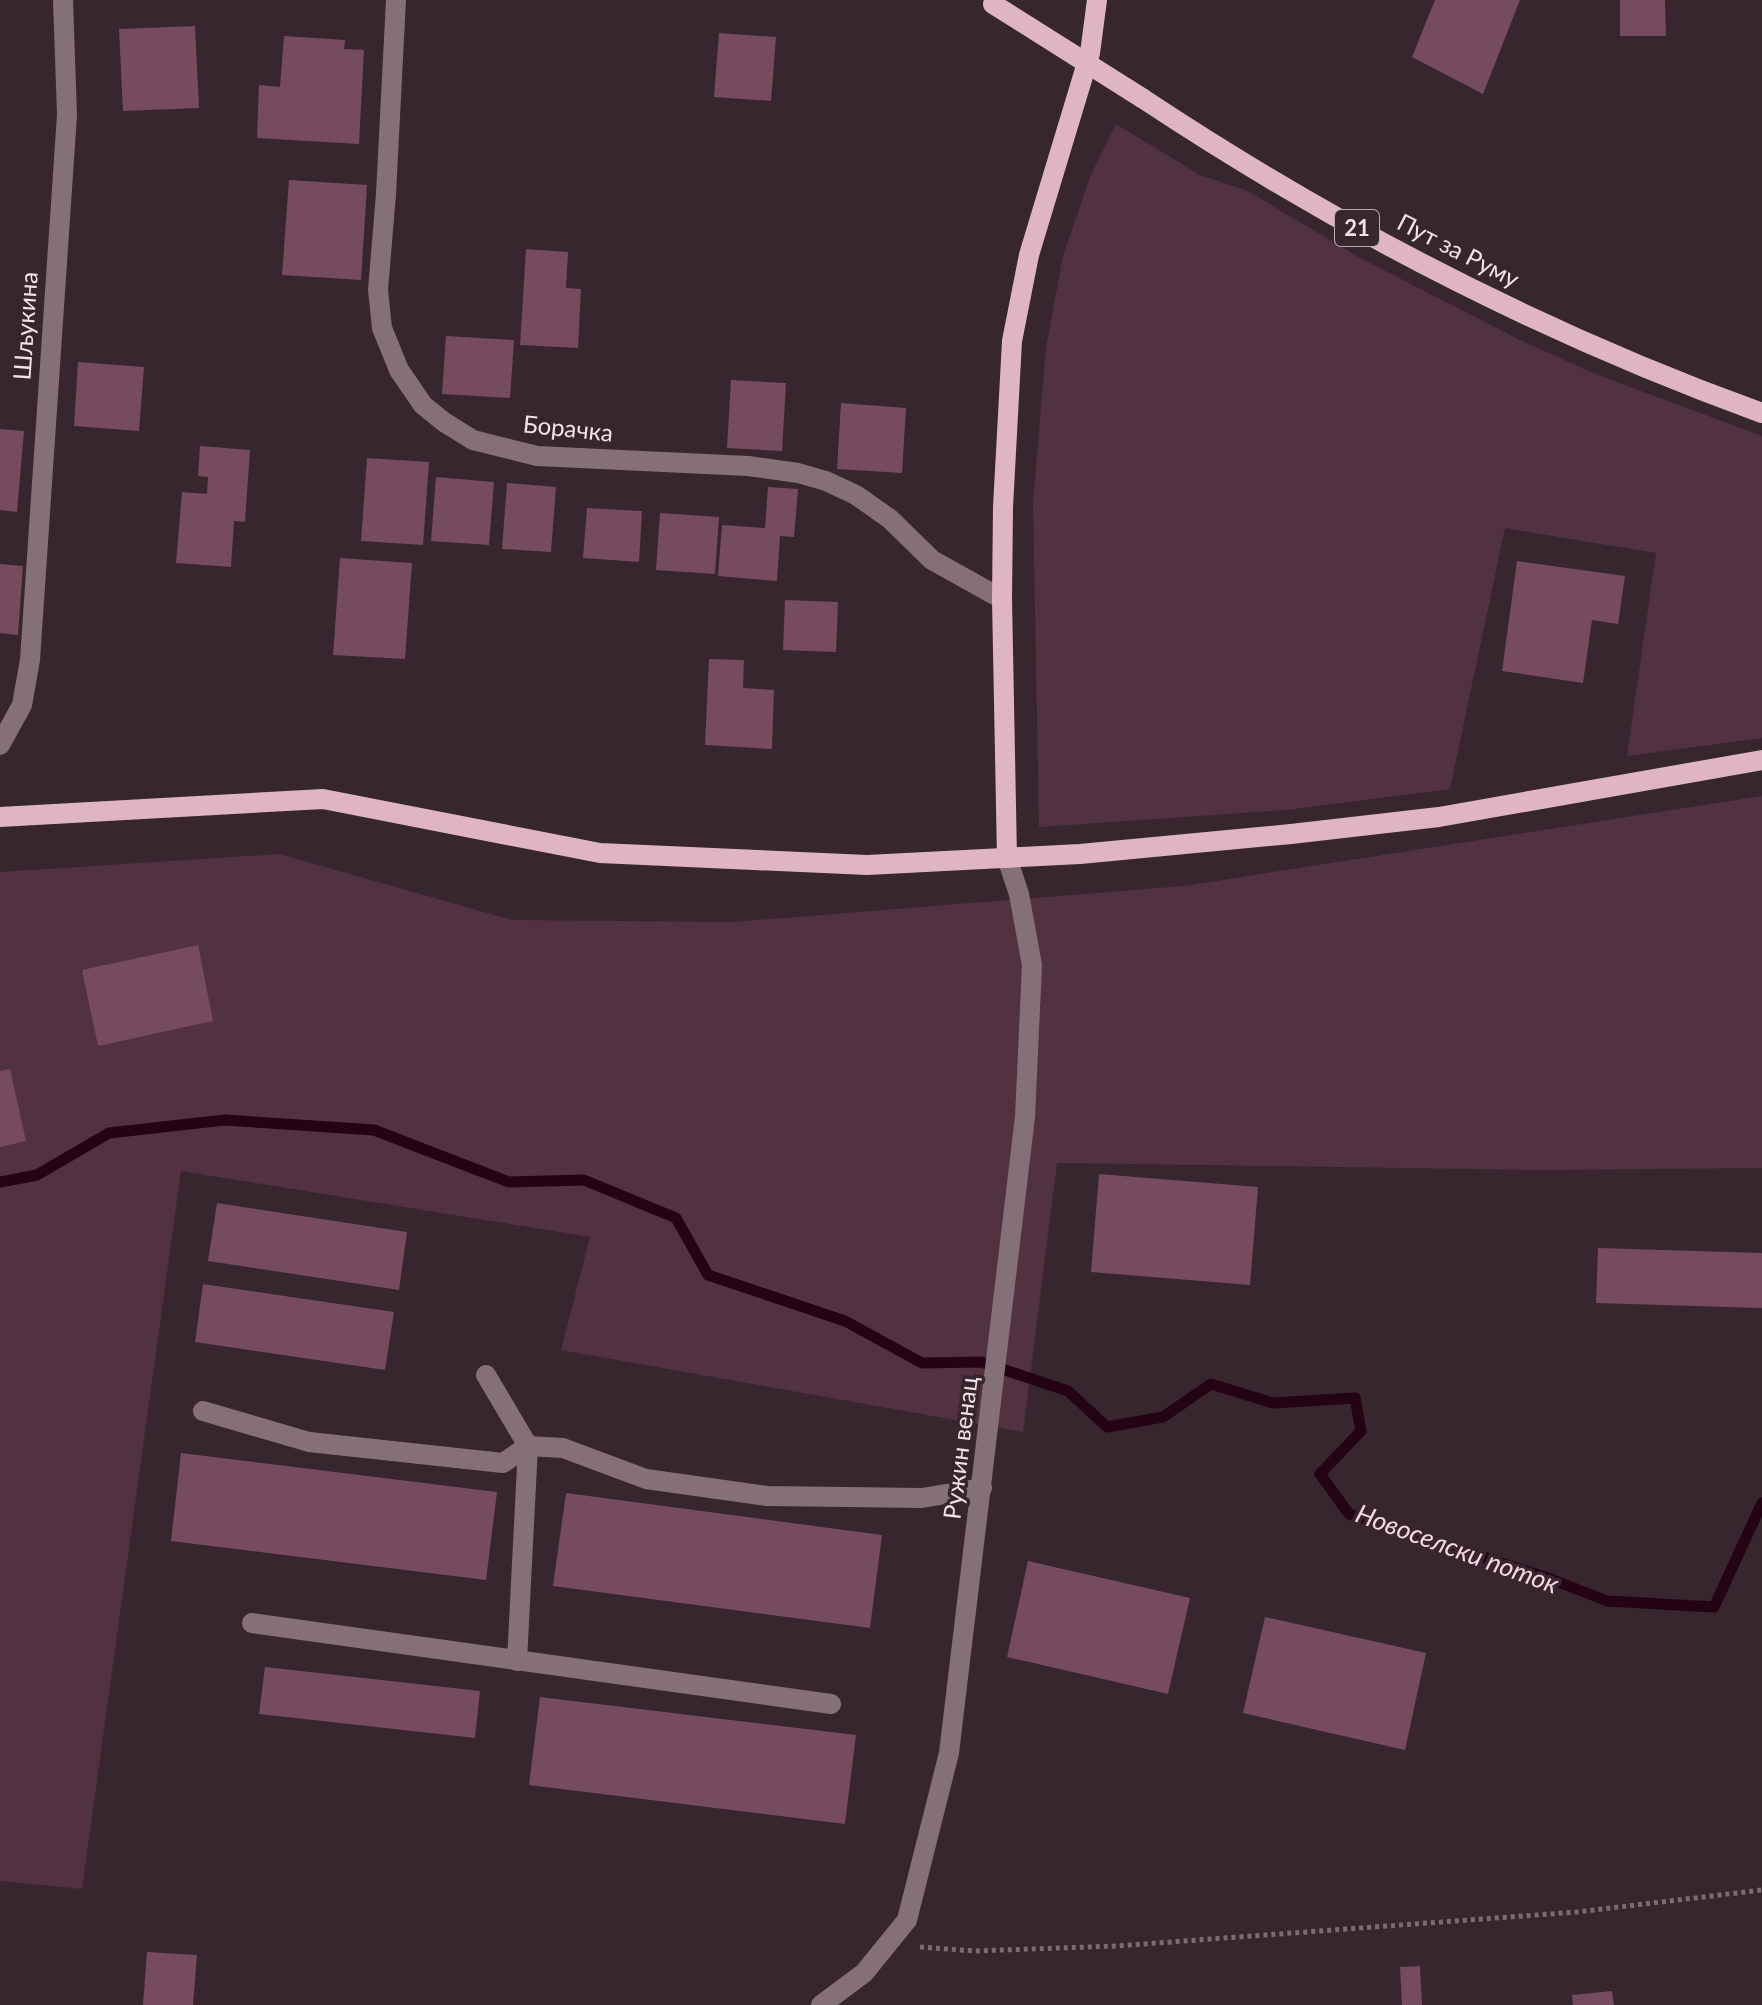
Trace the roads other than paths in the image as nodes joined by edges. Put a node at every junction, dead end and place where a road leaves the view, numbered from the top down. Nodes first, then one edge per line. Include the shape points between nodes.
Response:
1 (63, 0) edge
2 (396, 0) edge
3 (1097, 0) edge
4 (989, 2) edge
5 (1762, 413) edge
6 (1002, 599) junction
7 (0, 745) edge
8 (1762, 760) edge
9 (0, 817) edge
10 (1007, 858) junction
11 (486, 1375) dead end
12 (203, 1411) dead end
13 (528, 1446) junction
14 (982, 1488) junction
15 (252, 1623) dead end
16 (517, 1661) junction
17 (831, 1704) dead end
18 (821, 2005) edge

1 - 7 street, Шљукина via 67,115 30,660 22,705
2 - 6 street, Борачка via 378,290 382,328 399,370 423,405 473,440 537,456 748,466 826,481 890,519 932,560
3 - 6 main road via 1090,53 1029,255 1012,341
4 - 5 main road, Пут за Руму / 21, bridge via 1215,147 1396,250 1582,341
6 - 10 main road
8 - 10 main road via 1439,817
9 - 10 main road via 323,799 600,853 867,865
10 - 14 street, Ружин венац via 1032,965 1025,1117
11 - 13 street
12 - 13 street via 309,1442 503,1463
13 - 14 street via 563,1448 646,1479 767,1496 922,1498
13 - 16 street
14 - 18 street, Ружин венац via 949,1753 907,1920 864,1973
15 - 16 street
16 - 17 street

